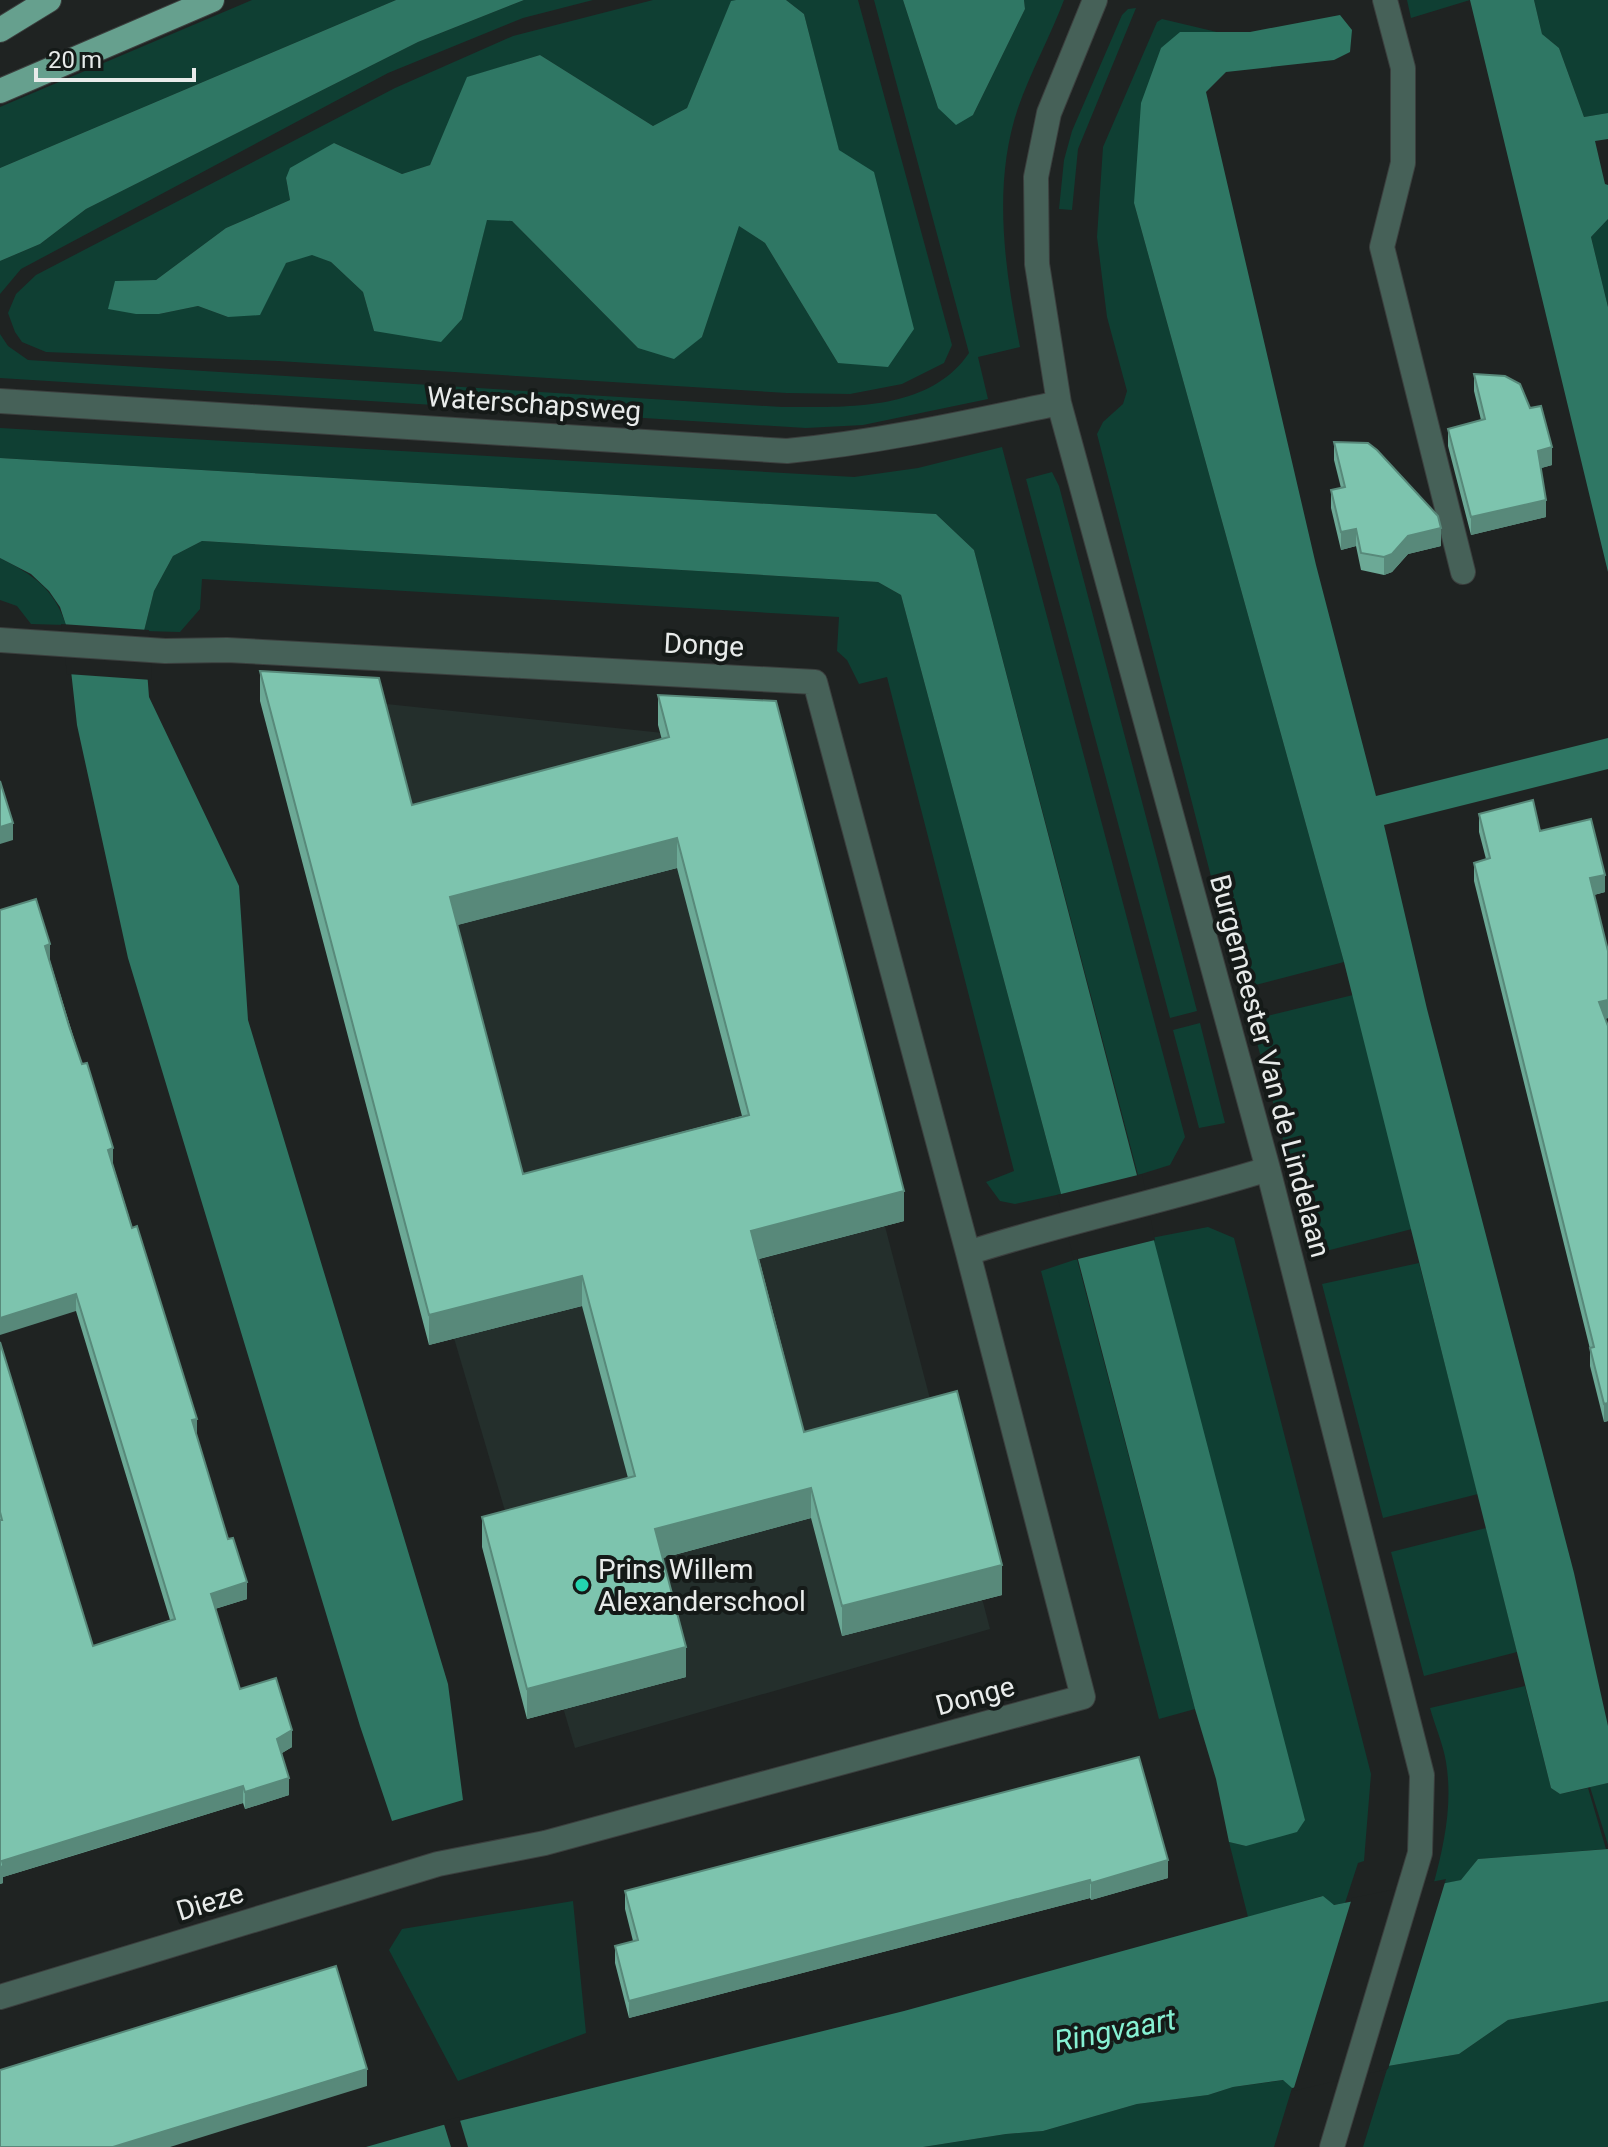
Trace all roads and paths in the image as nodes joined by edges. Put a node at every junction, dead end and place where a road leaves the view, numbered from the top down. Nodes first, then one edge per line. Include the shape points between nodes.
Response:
1 (49, 0) edge
2 (212, 0) edge
3 (1095, 0) edge
4 (1385, 0) edge
5 (0, 30) edge
6 (0, 91) edge
7 (0, 401) edge
8 (1059, 403) junction
9 (1463, 572) dead end
10 (0, 640) edge
11 (1268, 1169) junction
12 (968, 1253) junction
13 (438, 1864) joint
14 (0, 1997) edge
15 (1332, 2147) edge

1 - 5 main road
2 - 6 main road
3 - 8 street, Burgemeester Van de Lindelaan via 1049,113 1036,177 1037,264
4 - 9 street via 1403,68 1403,163 1382,247
7 - 8 street, Waterschapsweg via 787,451 918,433
8 - 11 street, Burgemeester Van de Lindelaan
10 - 12 street, Donge via 815,682
11 - 12 street
11 - 15 street, Burgemeester Van de Lindelaan via 1422,1775 1420,1853
12 - 13 street, Donge via 1083,1697 545,1843
13 - 14 street, Dieze

